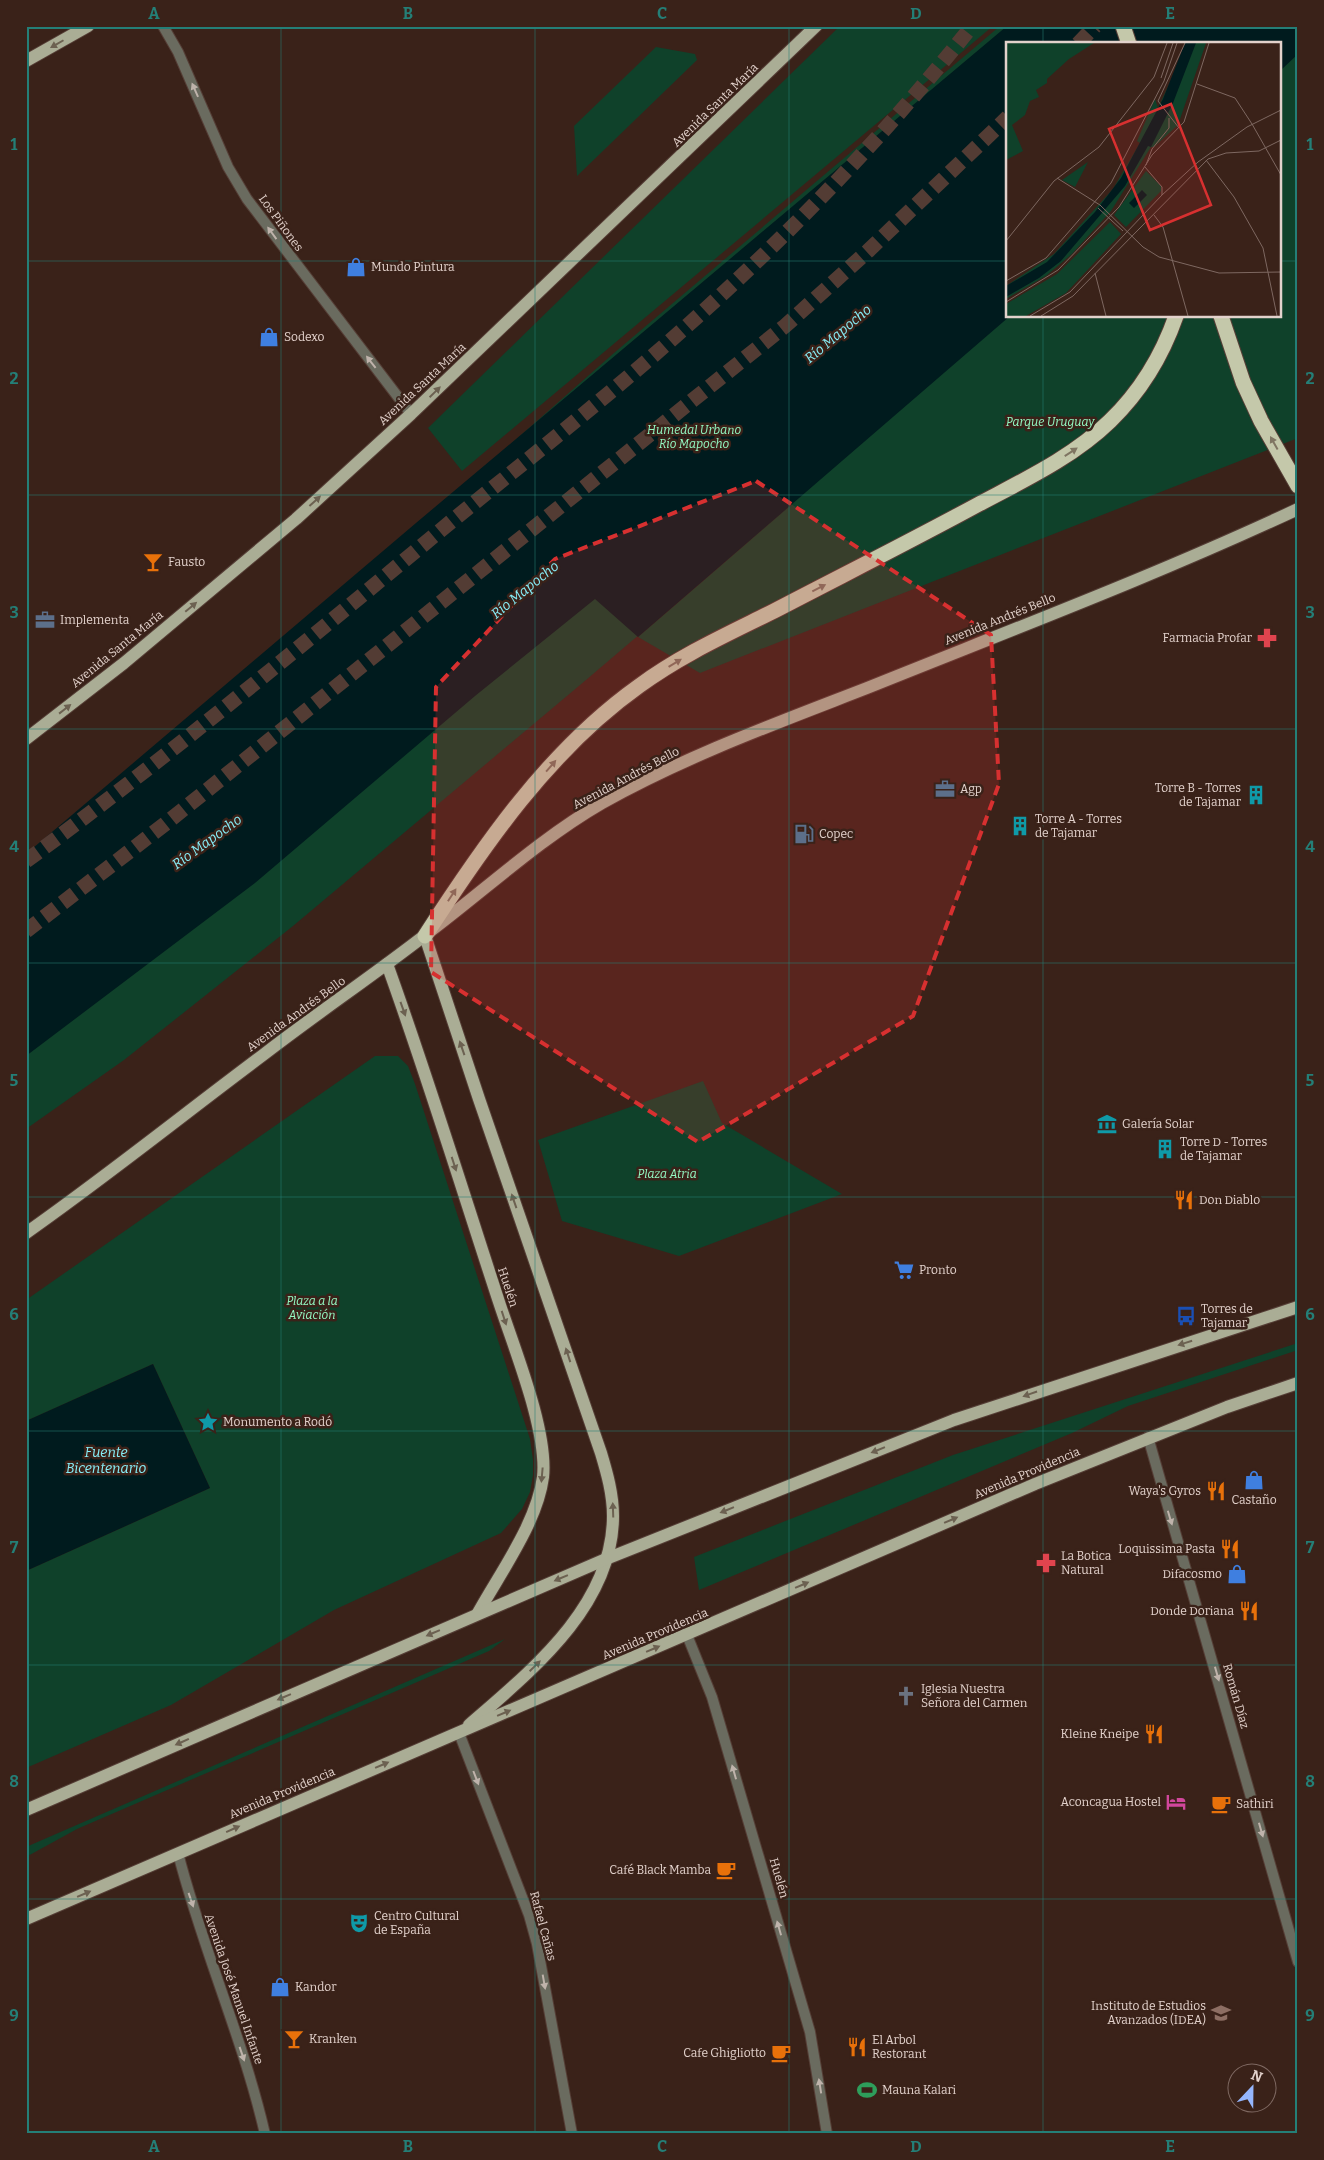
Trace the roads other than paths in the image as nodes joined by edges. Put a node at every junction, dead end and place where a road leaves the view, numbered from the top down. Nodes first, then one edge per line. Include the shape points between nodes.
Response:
1 (88, 26) edge
2 (163, 26) edge
3 (816, 26) edge
4 (1123, 26) edge
5 (1128, 42) edge
6 (26, 61) edge
7 (1175, 318) edge
8 (1222, 318) edge
9 (411, 414) junction
10 (1298, 486) edge
11 (1298, 509) edge
12 (26, 739) edge
13 (425, 936) junction
14 (387, 964) junction
15 (26, 1233) edge
16 (1298, 1307) edge
17 (1298, 1383) edge
18 (1148, 1437) junction
19 (606, 1558) junction
20 (478, 1613) junction
21 (687, 1634) junction
22 (459, 1733) junction
23 (26, 1810) edge
24 (178, 1853) junction
25 (26, 1919) edge
26 (1298, 1962) edge
27 (265, 2134) edge
28 (572, 2134) edge
29 (827, 2134) edge

1 -> 6 main road
9 -> 2 street, Los Piñones via 247,199 228,167 178,52
9 -> 3 main road, Avenida Santa María
4 - 5 highway
13 -> 7 highway via 468,870 505,822 566,749 608,710 638,686 705,645 925,533 1084,444 1130,400 1163,349
10 -> 8 highway via 1243,382
12 -> 9 main road, Avenida Santa María via 124,663 281,531
11 - 13 main road, Avenida Andrés Bello via 652,777 566,826
13 - 14 main road, Avenida Andrés Bello
19 -> 13 main road via 613,1517 612,1496 601,1452
14 - 15 main road, Avenida Andrés Bello
14 -> 20 main road, Huelén via 528,1392 543,1460 540,1493 530,1521
16 -> 19 main road via 954,1420
17 - 18 main road, Avenida Providencia
21 -> 18 main road, Avenida Providencia
18 -> 26 street, Román Díaz
19 -> 20 main road
22 -> 19 main road via 557,1644 584,1605
20 -> 23 main road
22 -> 21 main road, Avenida Providencia
29 -> 21 street, Huelén via 810,2032 712,1697
24 -> 22 main road, Avenida Providencia
22 -> 28 street, Rafael Cañas via 532,1924
25 -> 24 main road, Avenida Providencia
24 -> 27 street, Avenida José Manuel Infante via 256,2095

